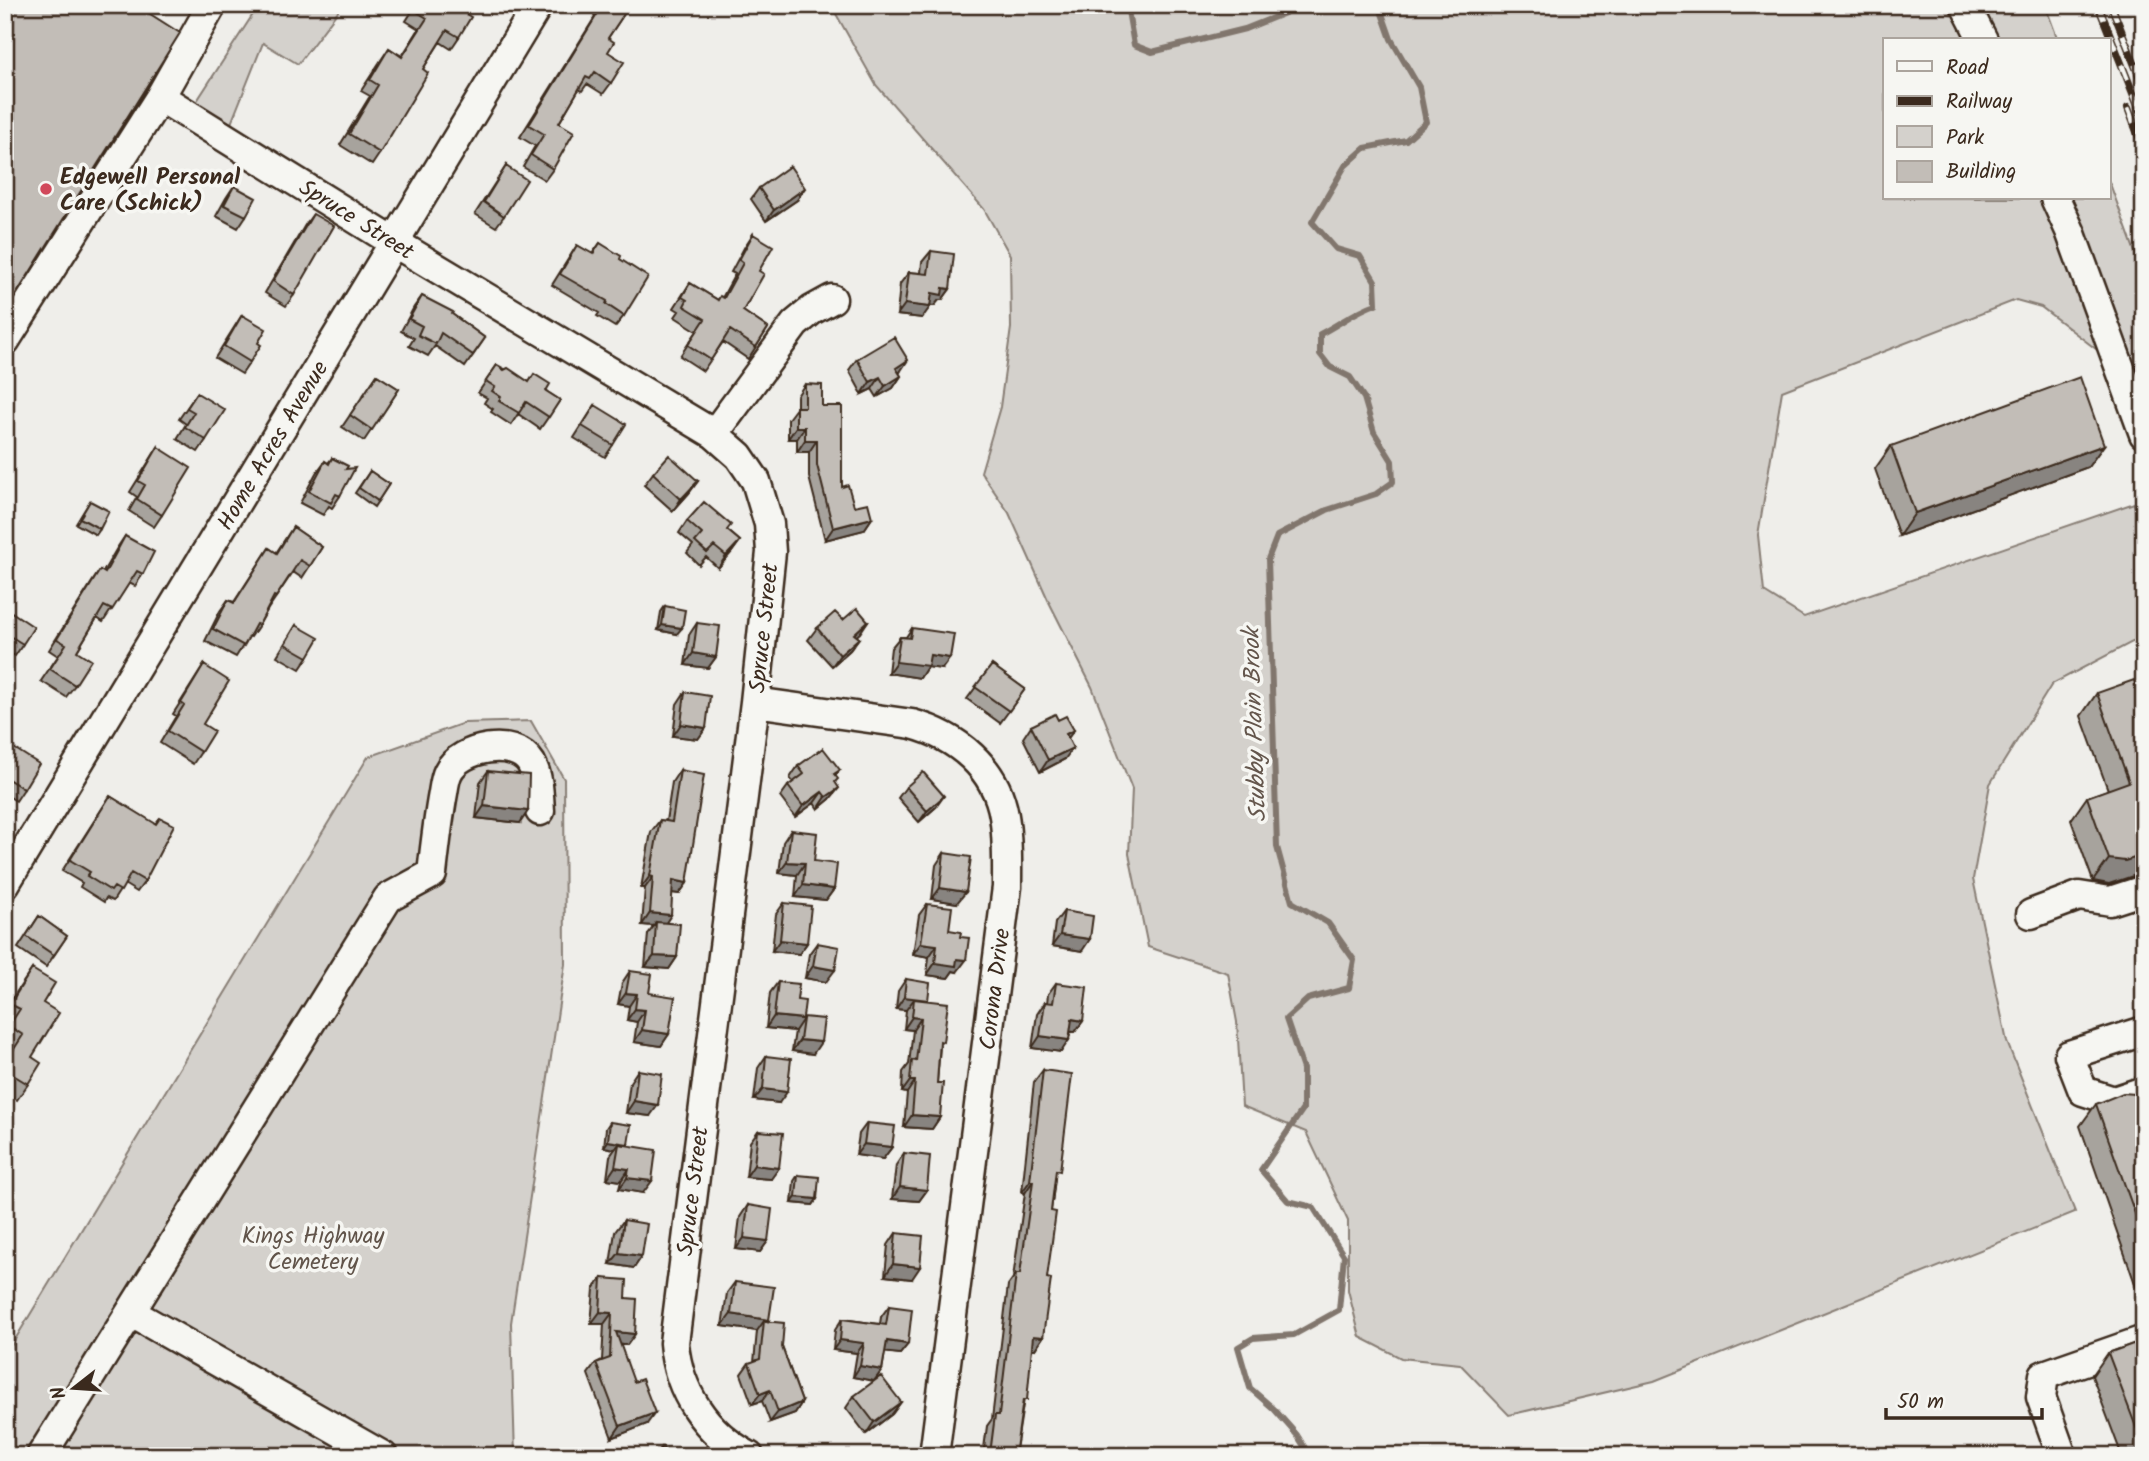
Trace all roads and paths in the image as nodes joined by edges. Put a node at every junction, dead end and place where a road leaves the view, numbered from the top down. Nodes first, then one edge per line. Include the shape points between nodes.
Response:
1 (212, 5) edge
2 (538, 5) edge
3 (1965, 5) edge
4 (1982, 38) edge
5 (160, 97) junction
6 (2056, 200) edge
7 (395, 243) junction
8 (832, 299) dead end
9 (5, 341) edge
10 (714, 434) junction
11 (2144, 434) edge
12 (755, 702) junction
13 (540, 811) dead end
14 (5, 884) edge
15 (2144, 890) edge
16 (2031, 914) dead end
17 (2144, 1031) edge
18 (2144, 1091) edge
19 (132, 1313) junction
20 (2144, 1340) edge
21 (44, 1455) edge
22 (383, 1456) edge
23 (749, 1456) edge
24 (934, 1456) edge
25 (2062, 1456) edge

1 - 5 street
2 - 7 street, Home Acres Avenue
3 - 4 street
5 - 7 street, Spruce Street
5 - 9 street
6 - 11 street
7 - 10 street, Spruce Street
7 - 14 street, Home Acres Avenue
8 - 10 street via 795,324
10 - 12 street, Spruce Street via 750,471 769,524 771,552
12 - 23 street, Spruce Street via 674,1343 681,1380 692,1404 715,1431
12 - 24 street, Corona Drive via 931,729 968,751 988,778 1004,813 1007,887
13 - 19 street via 534,771 517,751 483,749 458,758 447,773 432,874 388,898
15 - 16 street via 2110,901 2079,896
17 - 18 street via 2069,1055 2083,1091 2114,1101
19 - 21 street
19 - 22 street
20 - 25 street via 2044,1376 2041,1397

